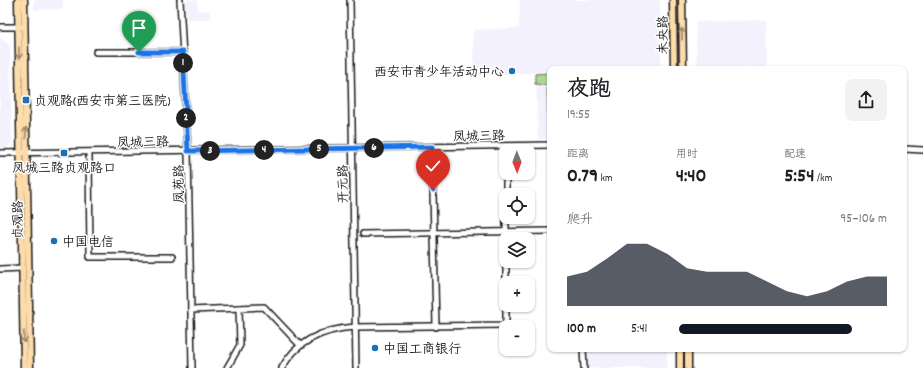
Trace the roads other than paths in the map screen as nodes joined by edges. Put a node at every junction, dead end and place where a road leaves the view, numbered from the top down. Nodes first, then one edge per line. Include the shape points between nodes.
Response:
1 (18, 0) edge
2 (24, 0) edge
3 (180, 0) edge
4 (350, 0) edge
5 (673, 0) edge
6 (682, 0) edge
7 (21, 26) junction
8 (0, 27) edge
9 (96, 52) dead end
10 (183, 52) junction
11 (674, 66) edge
12 (683, 66) edge
13 (547, 145) edge
14 (432, 147) junction
15 (353, 148) junction
16 (907, 149) edge
17 (923, 150) edge
18 (188, 151) junction
19 (24, 153) junction
20 (89, 153) junction
21 (0, 154) edge
22 (506, 182) dead end
23 (547, 231) edge
24 (499, 232) edge
25 (506, 232) joint
26 (434, 233) junction
27 (363, 234) dead end
28 (172, 257) dead end
29 (23, 268) junction
30 (0, 269) edge
31 (239, 308) junction
32 (191, 310) junction
33 (506, 312) edge
34 (436, 327) junction
35 (355, 328) junction
36 (300, 345) junction
37 (583, 352) edge
38 (680, 352) edge
39 (688, 352) edge
40 (24, 368) edge
41 (30, 368) edge
42 (192, 368) edge
43 (227, 368) edge
44 (282, 368) edge
45 (356, 368) edge
46 (584, 368) edge
47 (680, 368) edge
48 (688, 368) edge

1 - 7 main road, 贞观路
2 - 7 main road, 贞观路
3 - 10 street, 凤苑路
4 - 15 street, 开元路
5 - 11 main road, 未央路
12 -> 6 main road, 未央路
7 - 8 street
7 - 19 main road, 贞观路
9 - 10 street
10 - 18 street, 凤苑路
13 - 14 street, 凤城三路
14 - 15 street, 凤城三路
14 - 26 street
15 - 18 street, 凤城三路
15 - 35 street, 开元路
16 - 17 street
18 - 20 street, 凤城三路
18 - 32 street, 凤苑路
19 - 20 street, 凤城三路
19 - 21 street, 凤城三路
19 - 29 main road, 贞观路
19 - 41 main road, 贞观路
20 - 28 street via 90,257
22 - 25 street
23 - 25 street
24 - 26 street
26 - 27 street
26 - 34 street
29 - 30 street
29 -> 40 main road, 贞观路
31 - 32 street
31 - 36 street via 264,307
31 - 43 street via 240,345
32 - 42 street, 凤苑路
33 - 34 street via 506,325
34 - 35 street
35 - 36 street via 326,331
35 - 45 street, 开元路
36 - 44 street
37 - 46 street
38 - 47 main road
39 - 48 main road

